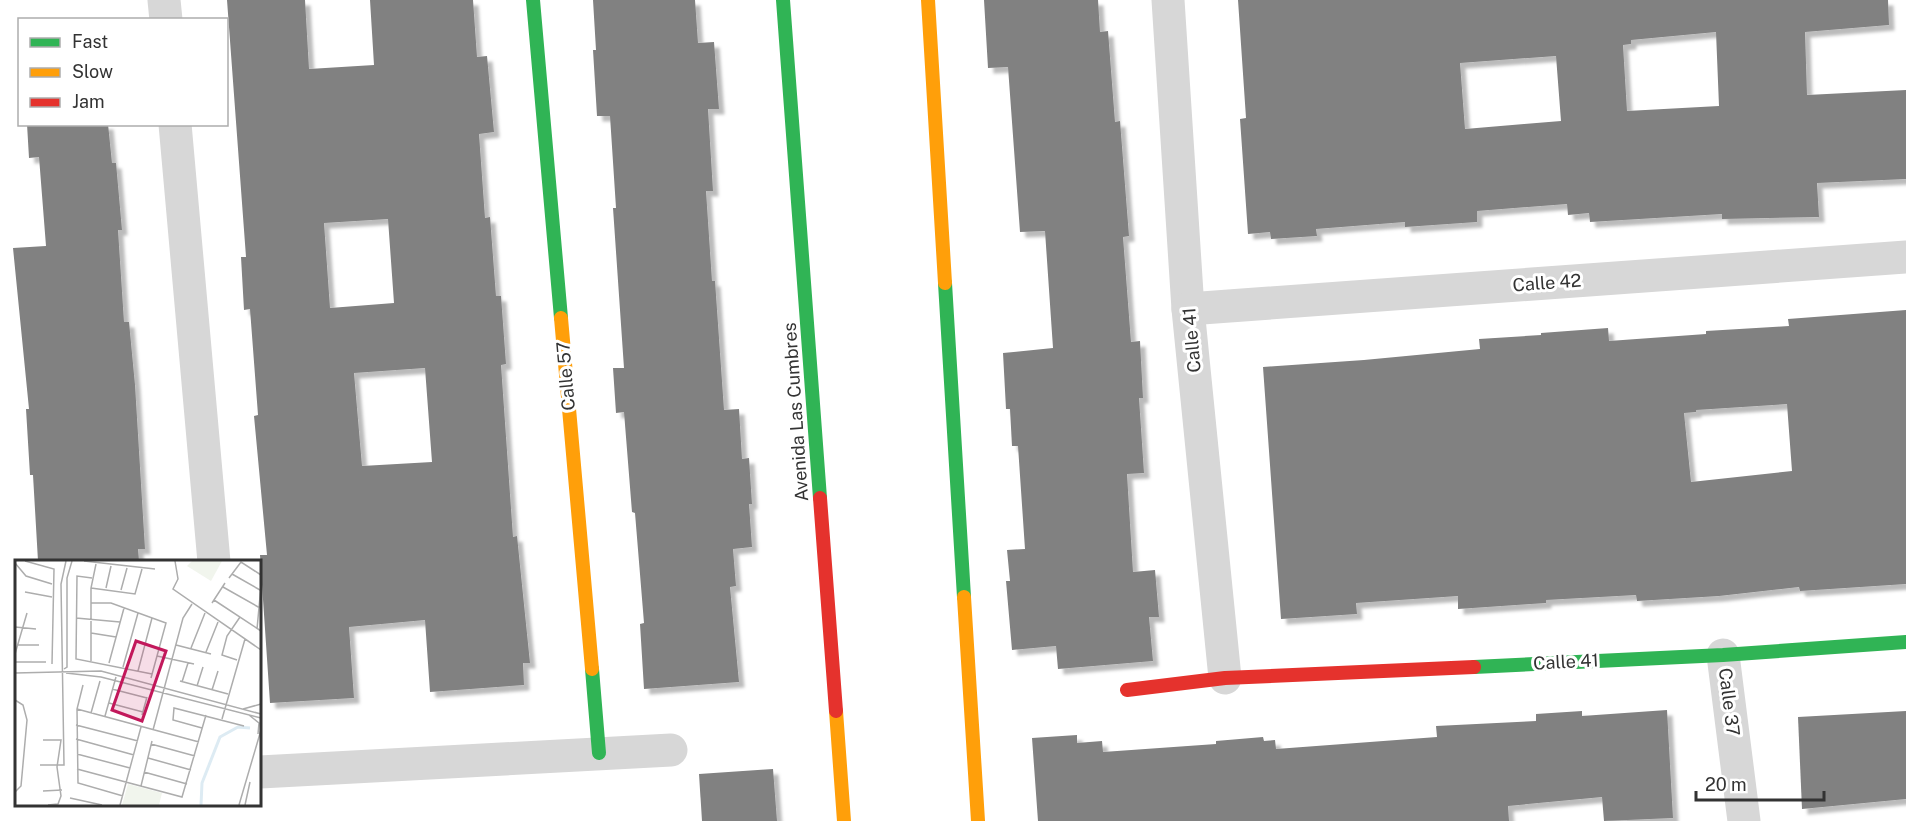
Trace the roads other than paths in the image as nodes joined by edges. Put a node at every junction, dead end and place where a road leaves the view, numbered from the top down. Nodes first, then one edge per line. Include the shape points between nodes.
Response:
1 (164, 0) edge
2 (533, 0) edge
3 (783, 0) edge
4 (928, 0) edge
5 (1168, 0) edge
6 (166, 18) edge
7 (175, 126) edge
8 (1906, 257) edge
9 (1188, 309) junction
10 (214, 560) edge
11 (1906, 642) edge
12 (1723, 655) junction
13 (1225, 678) junction
14 (1127, 690) dead end
15 (671, 750) dead end
16 (599, 753) junction
17 (261, 772) edge
18 (844, 821) edge
19 (978, 821) edge
20 (1744, 821) edge

1 - 6 street
2 - 16 street, Calle 57
3 - 18 street, Avenida Las Cumbres
4 - 19 street
5 - 9 street, Calle 41
7 - 10 street
8 - 9 street, Calle 42
9 - 13 street, Calle 41
11 - 12 street, Calle 41
12 - 13 street, Calle 41
12 - 20 street, Calle 37
13 - 14 street, Calle 41
15 - 16 street
16 - 17 street

